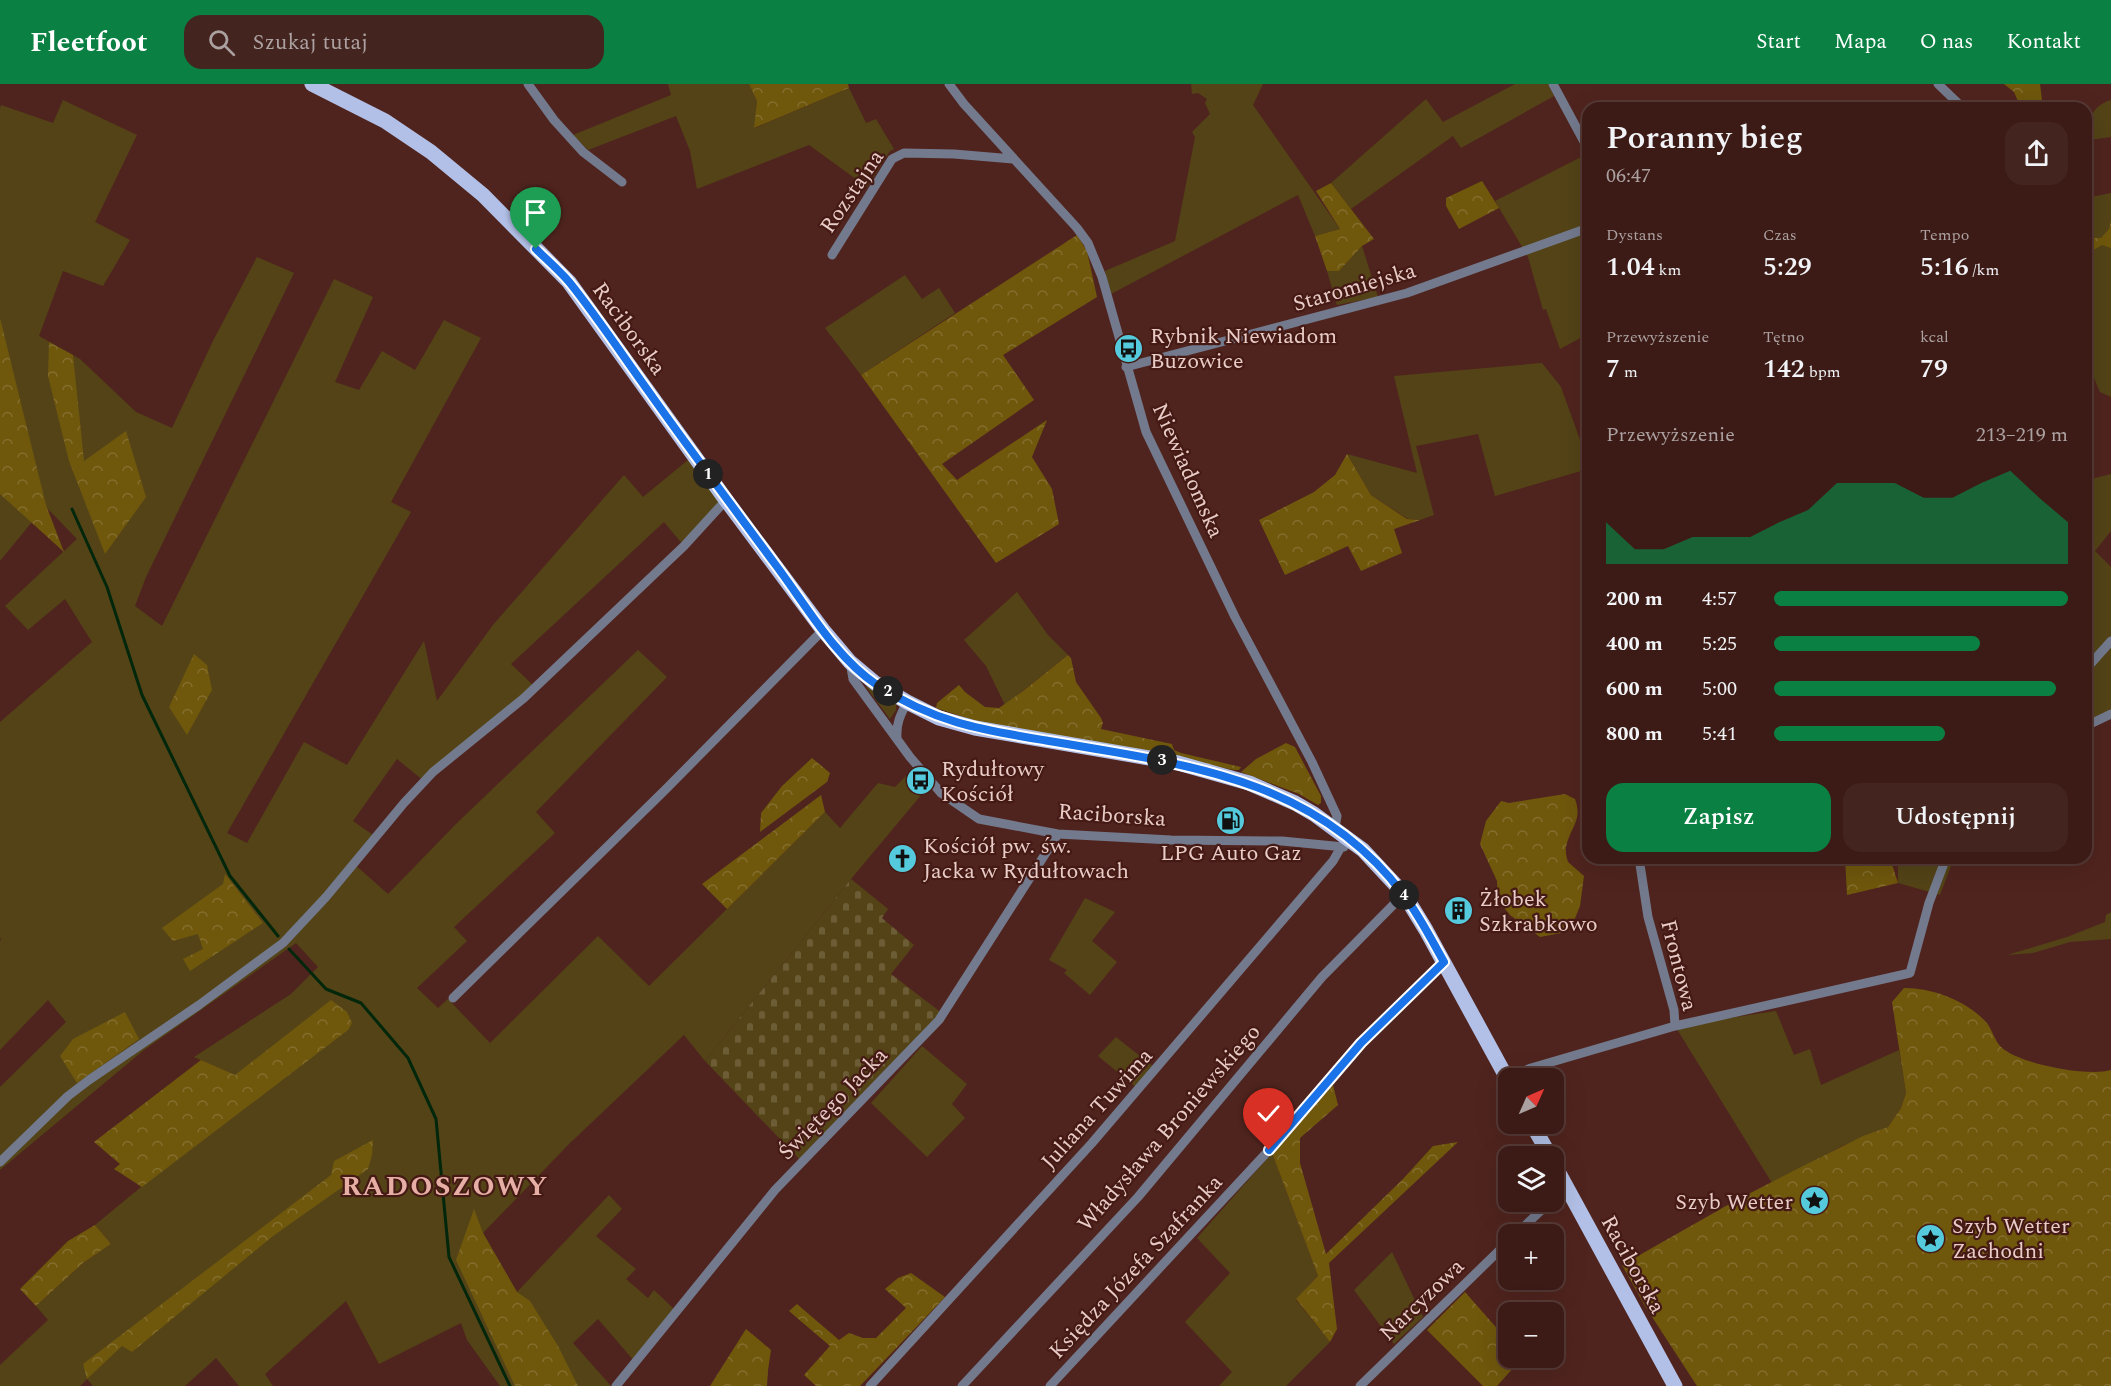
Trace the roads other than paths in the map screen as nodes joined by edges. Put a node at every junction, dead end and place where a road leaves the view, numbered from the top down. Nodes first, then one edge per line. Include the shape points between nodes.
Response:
1 (312, 84) edge
2 (528, 84) edge
3 (949, 84) edge
4 (1553, 84) edge
5 (1938, 84) edge
6 (1957, 102) edge
7 (1582, 138) edge
8 (1013, 159) junction
9 (622, 182) dead end
10 (1582, 230) edge
11 (832, 255) dead end
12 (1126, 367) junction
13 (726, 500) junction
14 (824, 630) junction
15 (2111, 641) edge
16 (850, 662) junction
17 (2092, 662) edge
18 (907, 702) junction
19 (2111, 714) edge
20 (2092, 723) edge
21 (898, 739) junction
22 (1335, 828) junction
23 (1058, 834) junction
24 (1358, 846) junction
25 (1341, 847) junction
26 (1639, 864) edge
27 (1944, 864) edge
28 (1404, 894) junction
29 (1444, 962) junction
30 (453, 998) dead end
31 (1675, 1026) junction
32 (1506, 1068) edge
33 (1540, 1068) edge
34 (0, 1162) edge
35 (1564, 1182) edge
36 (1567, 1188) junction
37 (1564, 1190) edge
38 (1540, 1212) edge
39 (1527, 1224) edge
40 (1498, 1252) edge
41 (616, 1386) edge
42 (870, 1386) edge
43 (962, 1386) edge
44 (1050, 1386) edge
45 (1360, 1386) edge
46 (1676, 1386) edge

1 - 13 main road, Raciborska via 385,121 431,152 496,208 569,282
2 - 9 street via 583,153
3 - 8 street, Niewiadomska
4 - 7 street
5 - 6 street
8 - 11 street, Rozstajna via 897,155
8 - 12 street, Niewiadomska via 1088,243 1102,277
10 - 12 street, Staromiejska via 1407,293
12 - 22 street, Niewiadomska via 1146,432 1316,771 1337,816
13 - 14 main road, Raciborska
13 - 34 street via 684,546 524,698 433,772 283,943 68,1096
14 - 16 main road, Raciborska
14 - 30 street
15 - 17 street
16 - 18 main road, Raciborska
16 - 21 street, Raciborska via 853,679
18 - 21 street via 896,727
18 - 22 main road, Raciborska via 939,718 975,728 1178,763 1238,780 1295,803
19 - 20 street
21 - 23 street, Raciborska via 941,792 980,819
22 - 24 main road, Raciborska
23 - 25 street, Raciborska via 1282,841
23 - 41 street, Świętego Jacka via 939,1020 775,1190
24 - 25 street, Raciborska
24 - 28 main road, Raciborska
25 - 42 street, Juliana Tuwima via 1150,1077
26 - 31 street, Frontowa
27 - 31 street via 1910,974
28 - 29 main road, Raciborska
28 - 43 street, Władysława Broniewskiego via 1322,977 1138,1197
29 - 32 main road, Raciborska
29 - 44 street, Księdza Józefa Szafranka via 1361,1043 1269,1150
31 - 33 street, Frontowa
35 - 36 main road, Raciborska
36 - 37 street
36 - 46 main road, Raciborska
38 - 39 street
40 - 45 street, Narcyzowa

